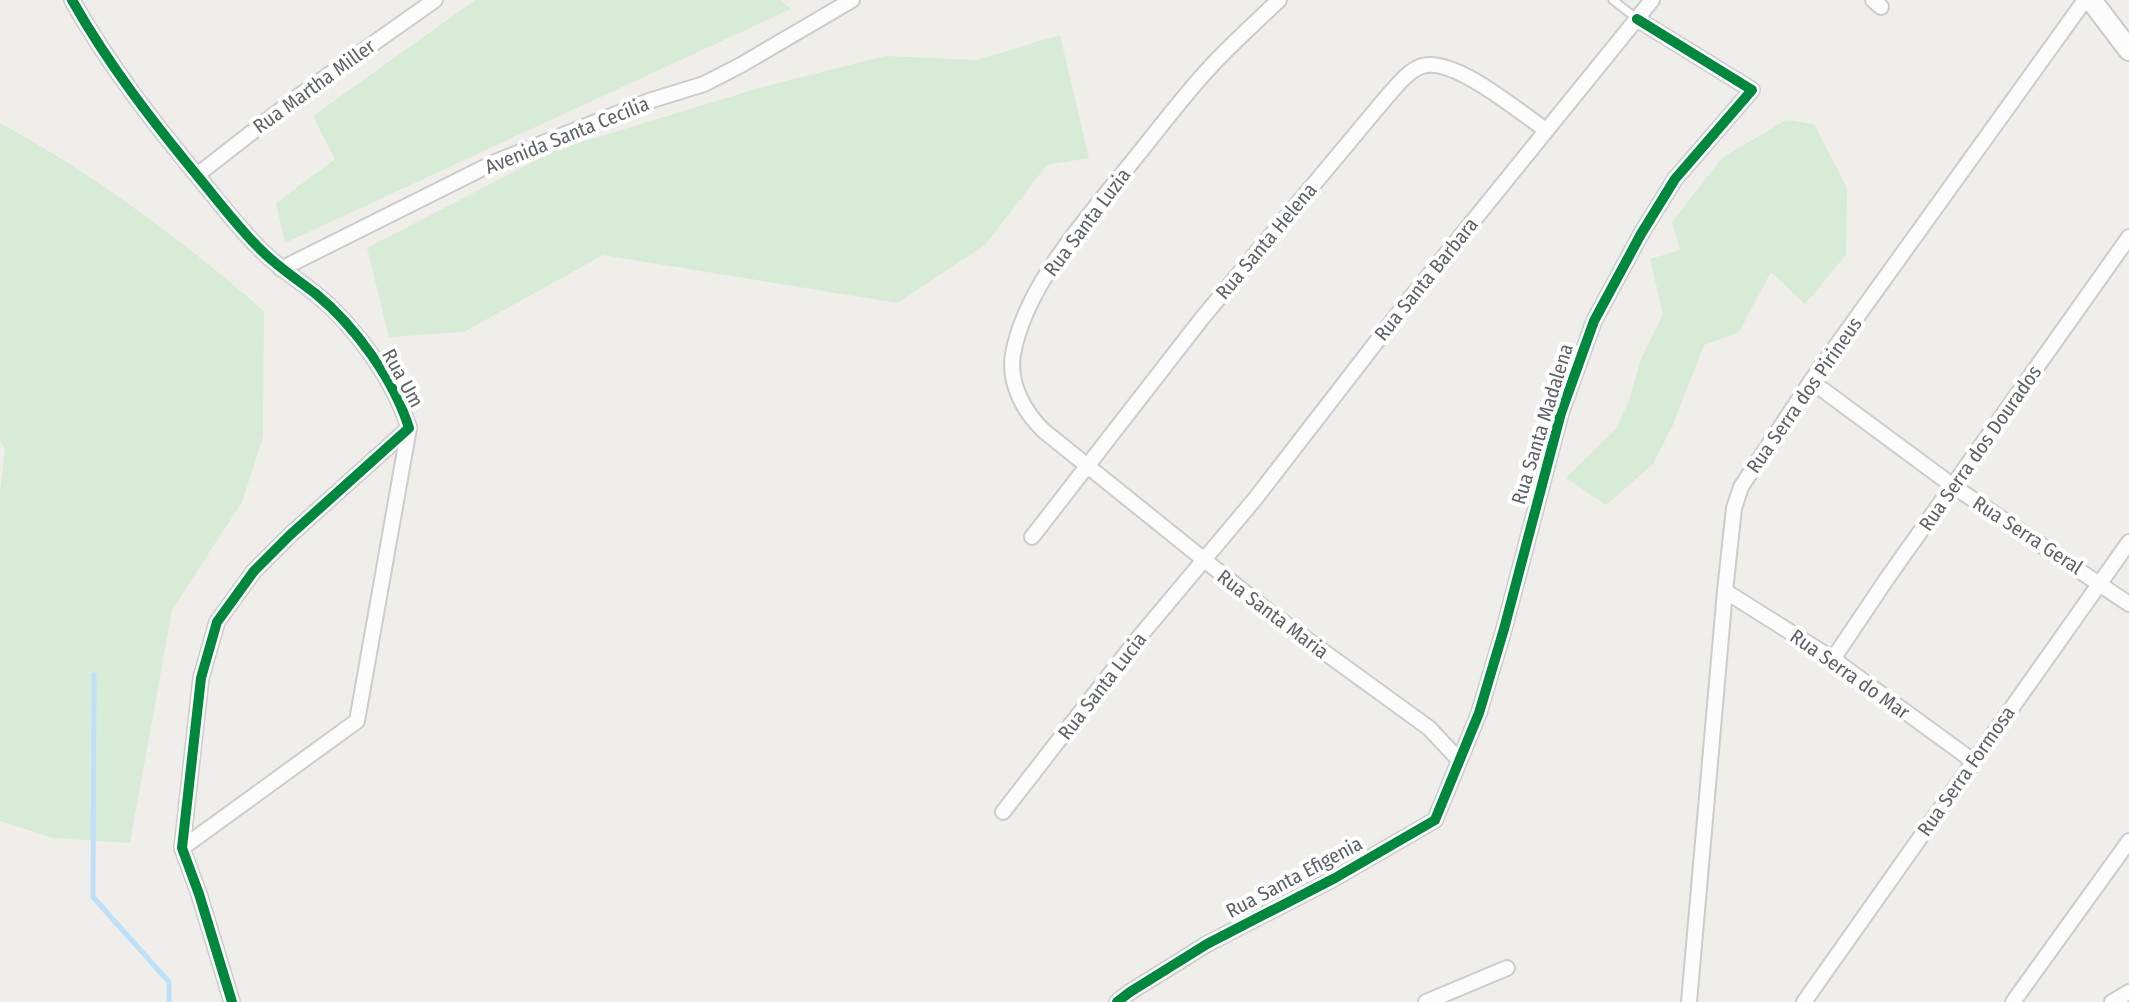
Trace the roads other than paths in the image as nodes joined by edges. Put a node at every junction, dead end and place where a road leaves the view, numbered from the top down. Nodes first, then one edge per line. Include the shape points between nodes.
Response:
1 (72, 0) edge
2 (435, 0) edge
3 (852, 0) edge
4 (1279, 0) edge
5 (1613, 0) edge
6 (1652, 0) edge
7 (2085, 0) edge
8 (2091, 0) edge
9 (1637, 19) junction
10 (2129, 50) edge
11 (1546, 130) junction
12 (197, 175) junction
13 (2129, 237) edge
14 (281, 269) junction
15 (1811, 381) junction
16 (409, 428) junction
17 (1086, 466) junction
18 (1953, 486) junction
19 (1032, 537) dead end
20 (2129, 542) edge
21 (1204, 561) junction
22 (2100, 583) junction
23 (1725, 591) junction
24 (2129, 604) edge
25 (1833, 659) junction
26 (1459, 760) junction
27 (1973, 761) junction
28 (1003, 812) dead end
29 (2129, 841) edge
30 (182, 848) junction
31 (1507, 968) dead end
32 (2129, 992) edge
33 (232, 1002) edge
34 (1117, 1002) edge
35 (1426, 1002) edge
36 (1689, 1002) edge
37 (1804, 1002) edge
38 (2013, 1002) edge
39 (2112, 1002) edge

1 - 12 street, Rua Um via 125,84
2 - 12 street, Rua Martha Miller
3 - 14 street, Avenida Santa Cecília via 704,84 495,162
4 - 17 street, Rua Santa Luzia via 1212,64 1084,221 1022,322 1012,357 1019,399 1032,419
5 - 9 lane
6 - 9 street, Rua Santa Barbara
7 - 15 street, Rua Serra dos Pirineus
8 - 10 main road
9 - 11 street, Rua Santa Barbara
9 - 26 street, Rua Santa Madalena via 1752,90 1675,179 1594,321 1561,413 1479,713
11 - 17 street, Rua Santa Helena via 1455,70 1431,65 1412,71 1203,317
11 - 21 street, Rua Santa Barbara
12 - 14 street, Rua Um
13 - 18 street, Rua Serra dos Dourados
14 - 16 street, Rua Um via 356,334
15 - 18 street, Rua Serra Geral
15 - 23 street, Rua Serra dos Pirineus via 1741,487
16 - 30 street, Rua Um via 263,562 217,622 201,678
16 - 30 street via 357,721
17 - 19 street, Rua Santa Helena
17 - 21 street, Rua Santa Maria
18 - 22 street, Rua Serra Geral
18 - 25 street, Rua Serra dos Dourados
20 - 22 street, Rua Serra Formosa
21 - 26 street, Rua Santa Maria via 1429,728
21 - 28 street, Rua Santa Lucia
22 - 24 street, Rua Serra Geral
22 - 27 street, Rua Serra Formosa
23 - 25 street, Rua Serra do Mar
23 - 36 street, Rua Serra dos Pirineus
25 - 27 street, Rua Serra do Mar
26 - 34 street, Rua Santa Efigenia via 1435,820 1207,944
27 - 37 street, Rua Serra Formosa
29 - 38 street
30 - 33 street
31 - 35 street
32 - 39 street

